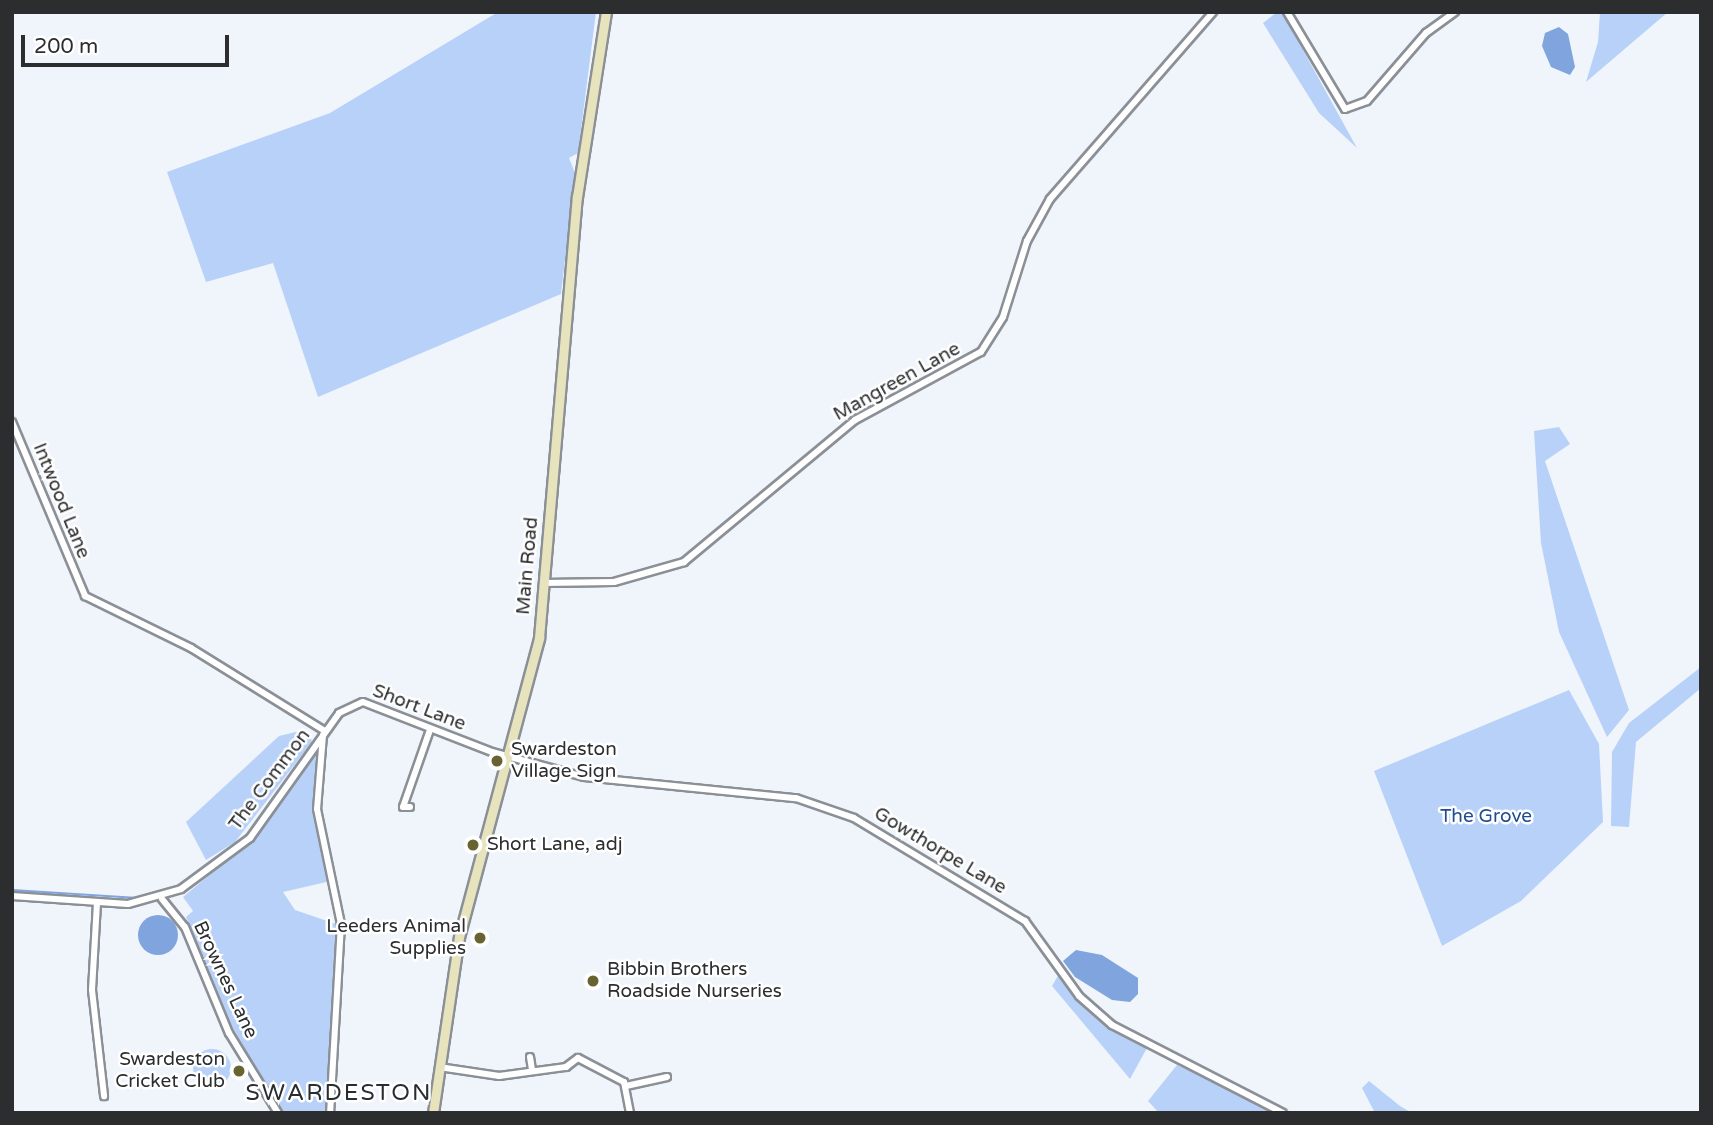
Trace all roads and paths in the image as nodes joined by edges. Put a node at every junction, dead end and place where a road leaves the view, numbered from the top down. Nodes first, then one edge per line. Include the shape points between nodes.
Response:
1 (606, 12) edge
2 (1213, 12) edge
3 (1287, 12) edge
4 (1455, 12) edge
5 (12, 422) edge
6 (543, 583) junction
7 (79, 591) joint
8 (430, 730) junction
9 (324, 733) junction
10 (512, 757) junction
11 (403, 808) dead end
12 (12, 895) edge
13 (162, 899) junction
14 (97, 903) junction
15 (530, 1057) dead end
16 (439, 1067) junction
17 (532, 1069) junction
18 (667, 1077) dead end
19 (626, 1086) junction
20 (104, 1096) dead end
21 (278, 1113) edge
22 (330, 1113) edge
23 (433, 1113) edge
24 (630, 1113) edge
25 (1283, 1113) edge

1 - 6 main road, Main Road via 577,197
2 - 6 street, Mangreen Lane via 1062,181 1027,241 1003,317 981,352 855,419 684,562 614,582
3 - 4 street via 1345,109 1367,101 1426,33
5 - 7 street, Intwood Lane
6 - 10 main road, Main Road via 539,638
7 - 9 street, The Common via 191,648
8 - 9 street, Short Lane via 359,702 345,707
8 - 10 street, Short Lane
8 - 11 street
9 - 13 street, The Common via 250,838
9 - 22 street via 317,808 341,924
10 - 16 main road, Main Road via 459,937
10 - 25 street, Gowthorpe Lane via 607,782 796,798 854,818 1025,921 1079,996 1112,1025
12 - 14 street
13 - 14 street
13 - 21 street, Brownes Lane via 185,927 229,1033
14 - 20 street via 92,990
15 - 17 street
16 - 17 street via 492,1076
16 - 23 main road, Main Road
17 - 19 street via 566,1067 578,1058
18 - 19 street
19 - 24 street

